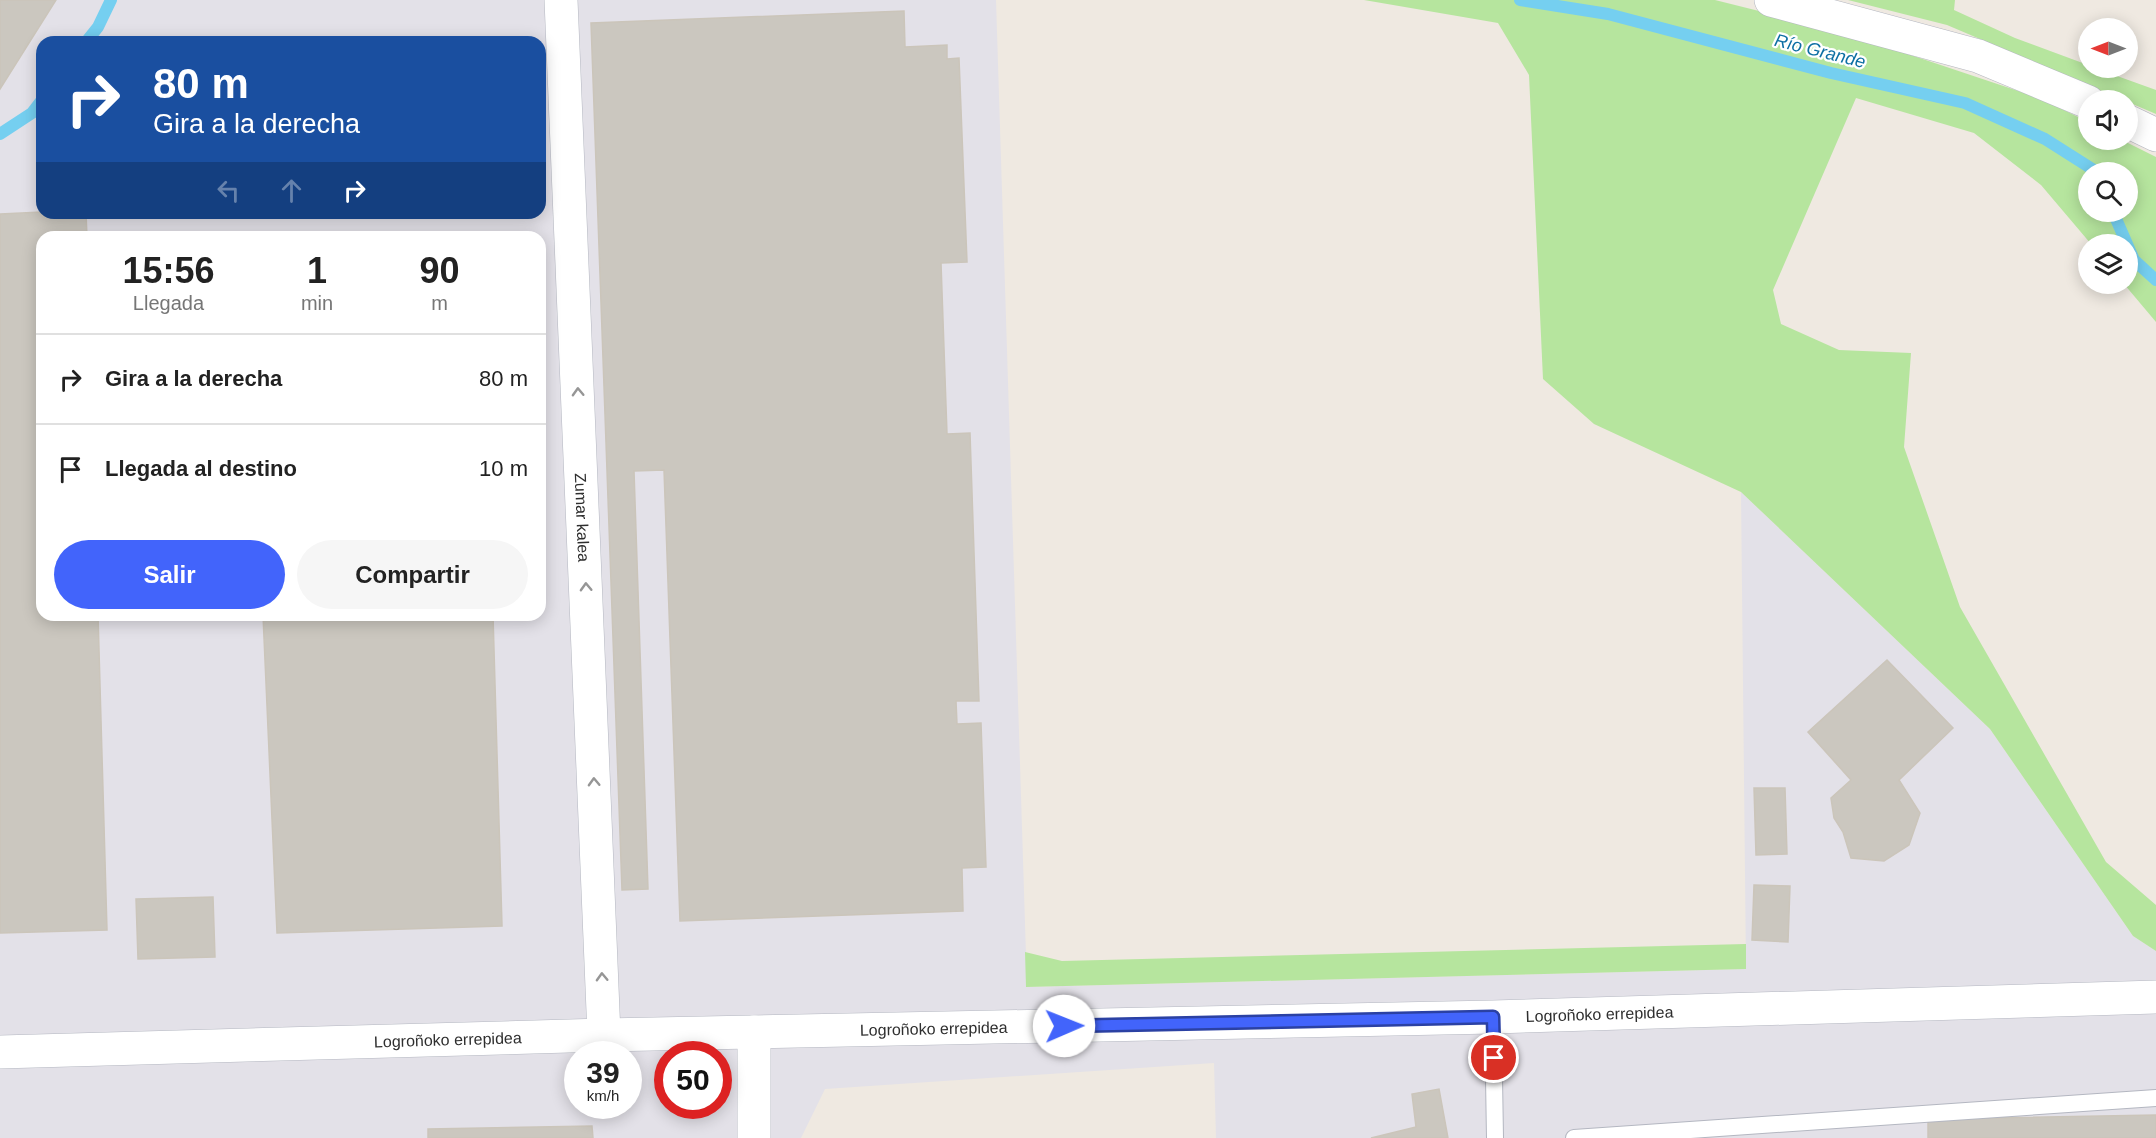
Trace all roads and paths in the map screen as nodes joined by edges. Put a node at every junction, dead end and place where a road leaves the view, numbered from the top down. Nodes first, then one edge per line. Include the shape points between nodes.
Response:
1 (561, 0) edge
2 (1770, 0) edge
3 (2078, 98) edge
4 (2138, 126) edge
5 (2156, 135) edge
6 (2156, 997) edge
7 (1493, 1017) junction
8 (754, 1032) junction
9 (604, 1035) junction
10 (0, 1052) edge
11 (2156, 1098) edge
12 (754, 1138) edge
13 (1495, 1138) edge
14 (1574, 1138) edge

9 -> 1 main road, Zumar kalea
2 - 3 main road via 1978,56
4 - 5 main road
6 - 7 main road, Logroñoko errepidea
7 - 8 main road, Logroñoko errepidea
7 - 13 lane
8 - 9 main road, Logroñoko errepidea
8 - 12 main road
9 - 10 main road, Logroñoko errepidea
11 - 14 lane

